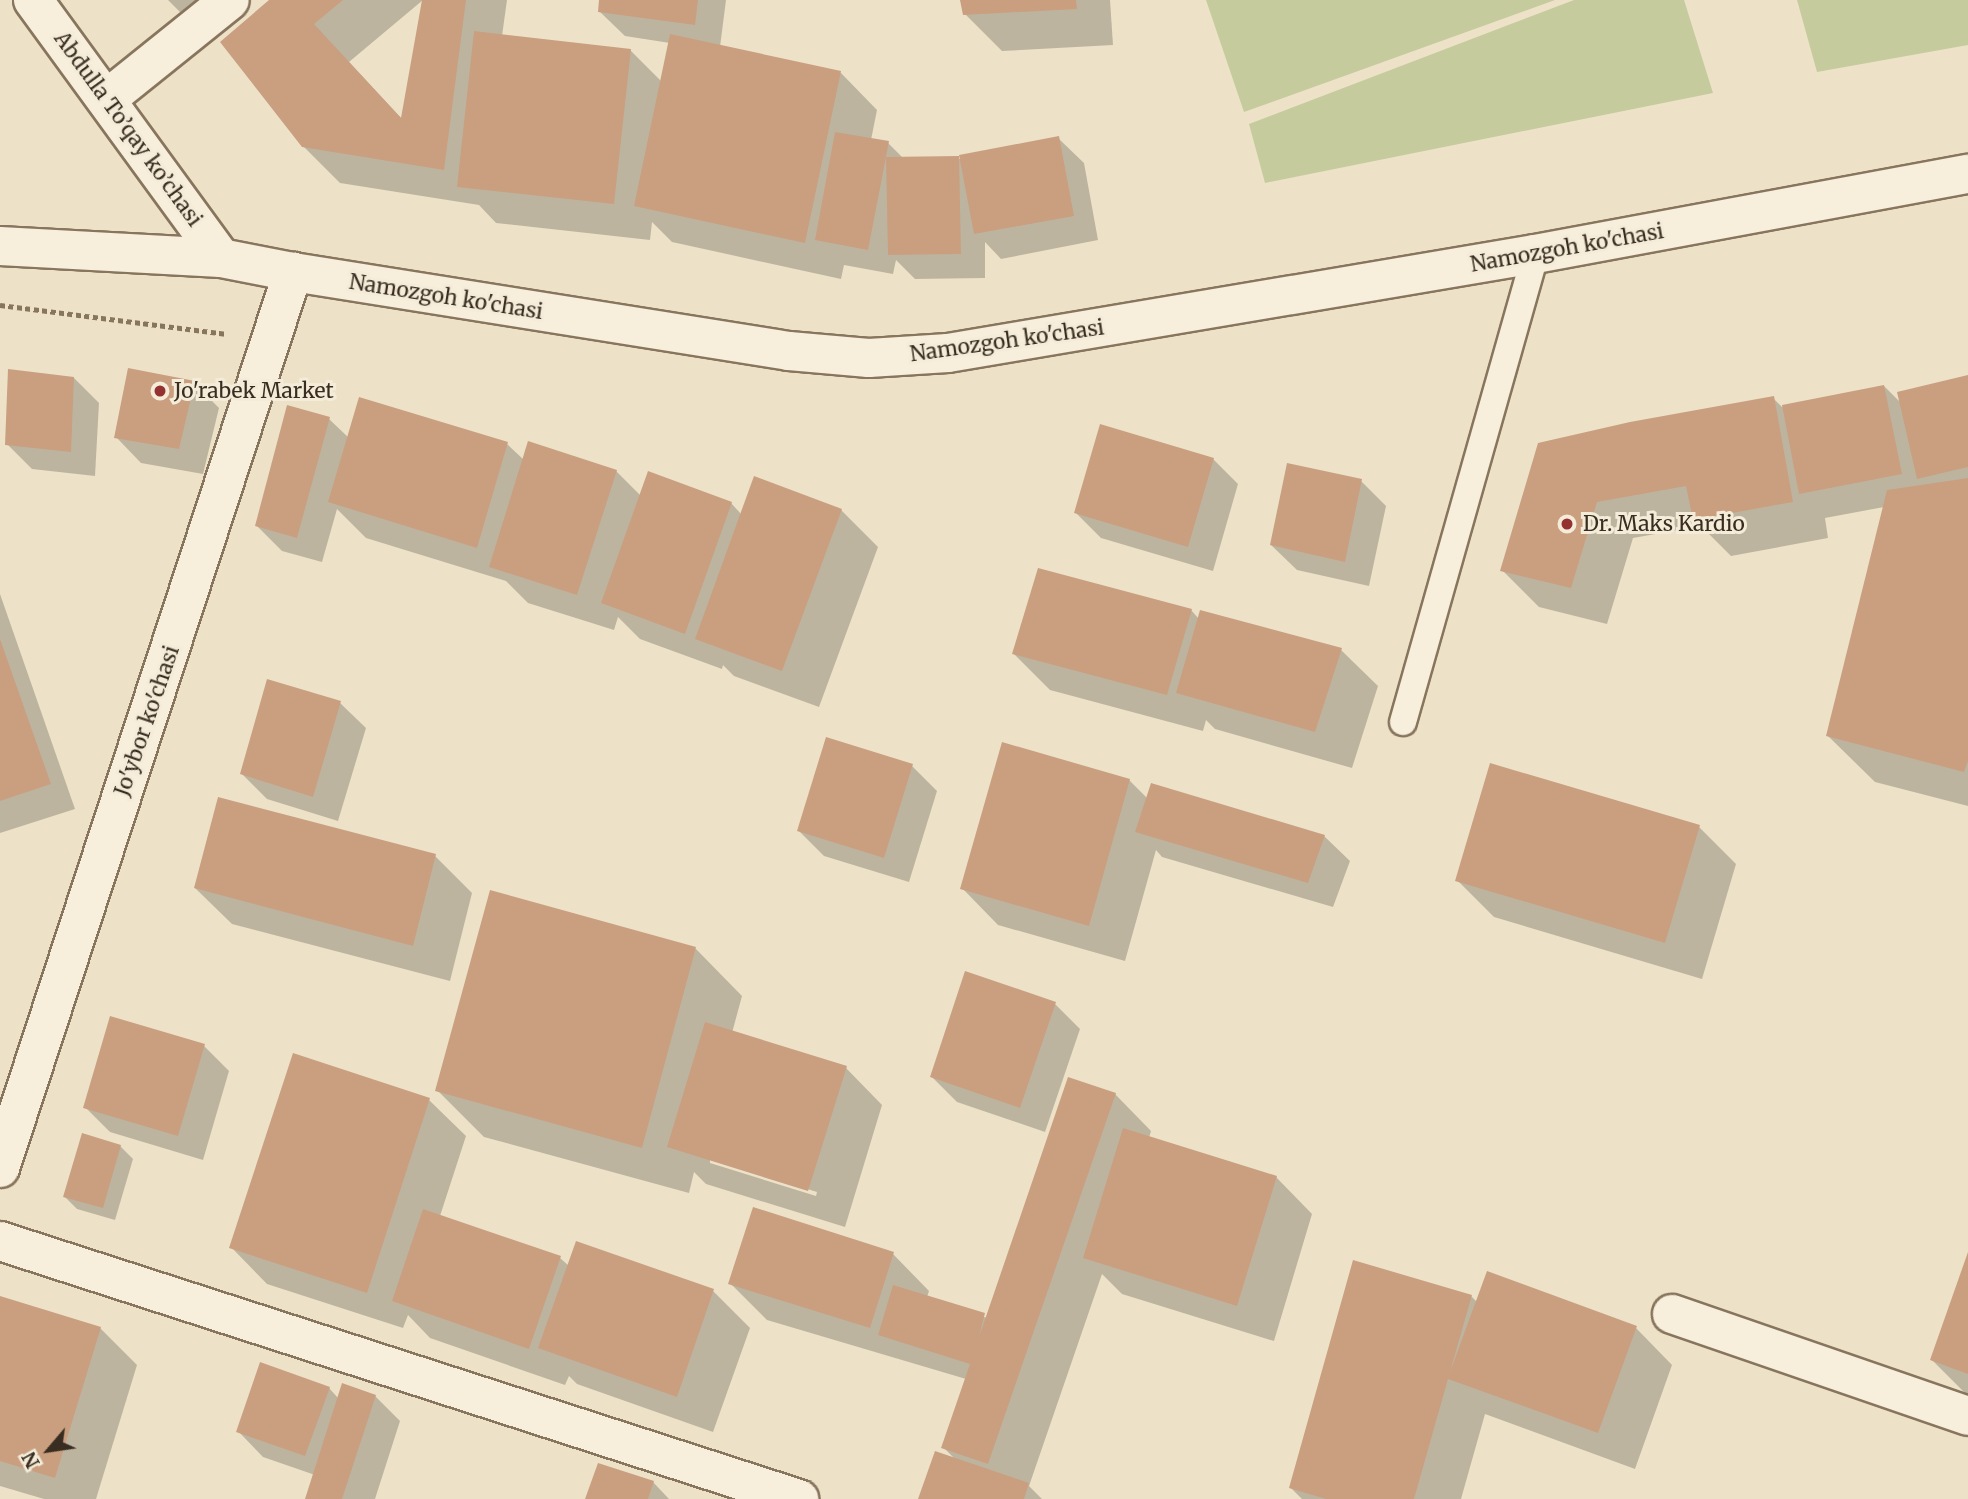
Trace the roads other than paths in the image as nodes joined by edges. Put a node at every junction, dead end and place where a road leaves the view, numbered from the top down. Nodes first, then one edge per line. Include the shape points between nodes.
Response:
1 (33, 0) edge
2 (230, 0) edge
3 (108, 98) junction
4 (1968, 174) edge
5 (0, 246) edge
6 (1535, 254) junction
7 (221, 258) junction
8 (293, 272) junction
9 (1403, 722) dead end
10 (0, 1168) edge
11 (0, 1241) edge
12 (1672, 1314) dead end
13 (1968, 1416) edge
14 (799, 1499) edge

1 - 3 street, Abdulla To’qay ko’chasi
2 - 3 street
3 - 7 street, Abdulla To’qay ko’chasi
4 - 6 street, Namozgoh ko'chasi
5 - 7 street, Namozgoh ko'chasi
6 - 8 street, Namozgoh ko'chasi via 948,353 869,359 789,351
6 - 9 lane
7 - 8 street, Namozgoh ko'chasi
8 - 10 street, Jo'ybor ko'chasi
11 - 14 street
12 - 13 street

